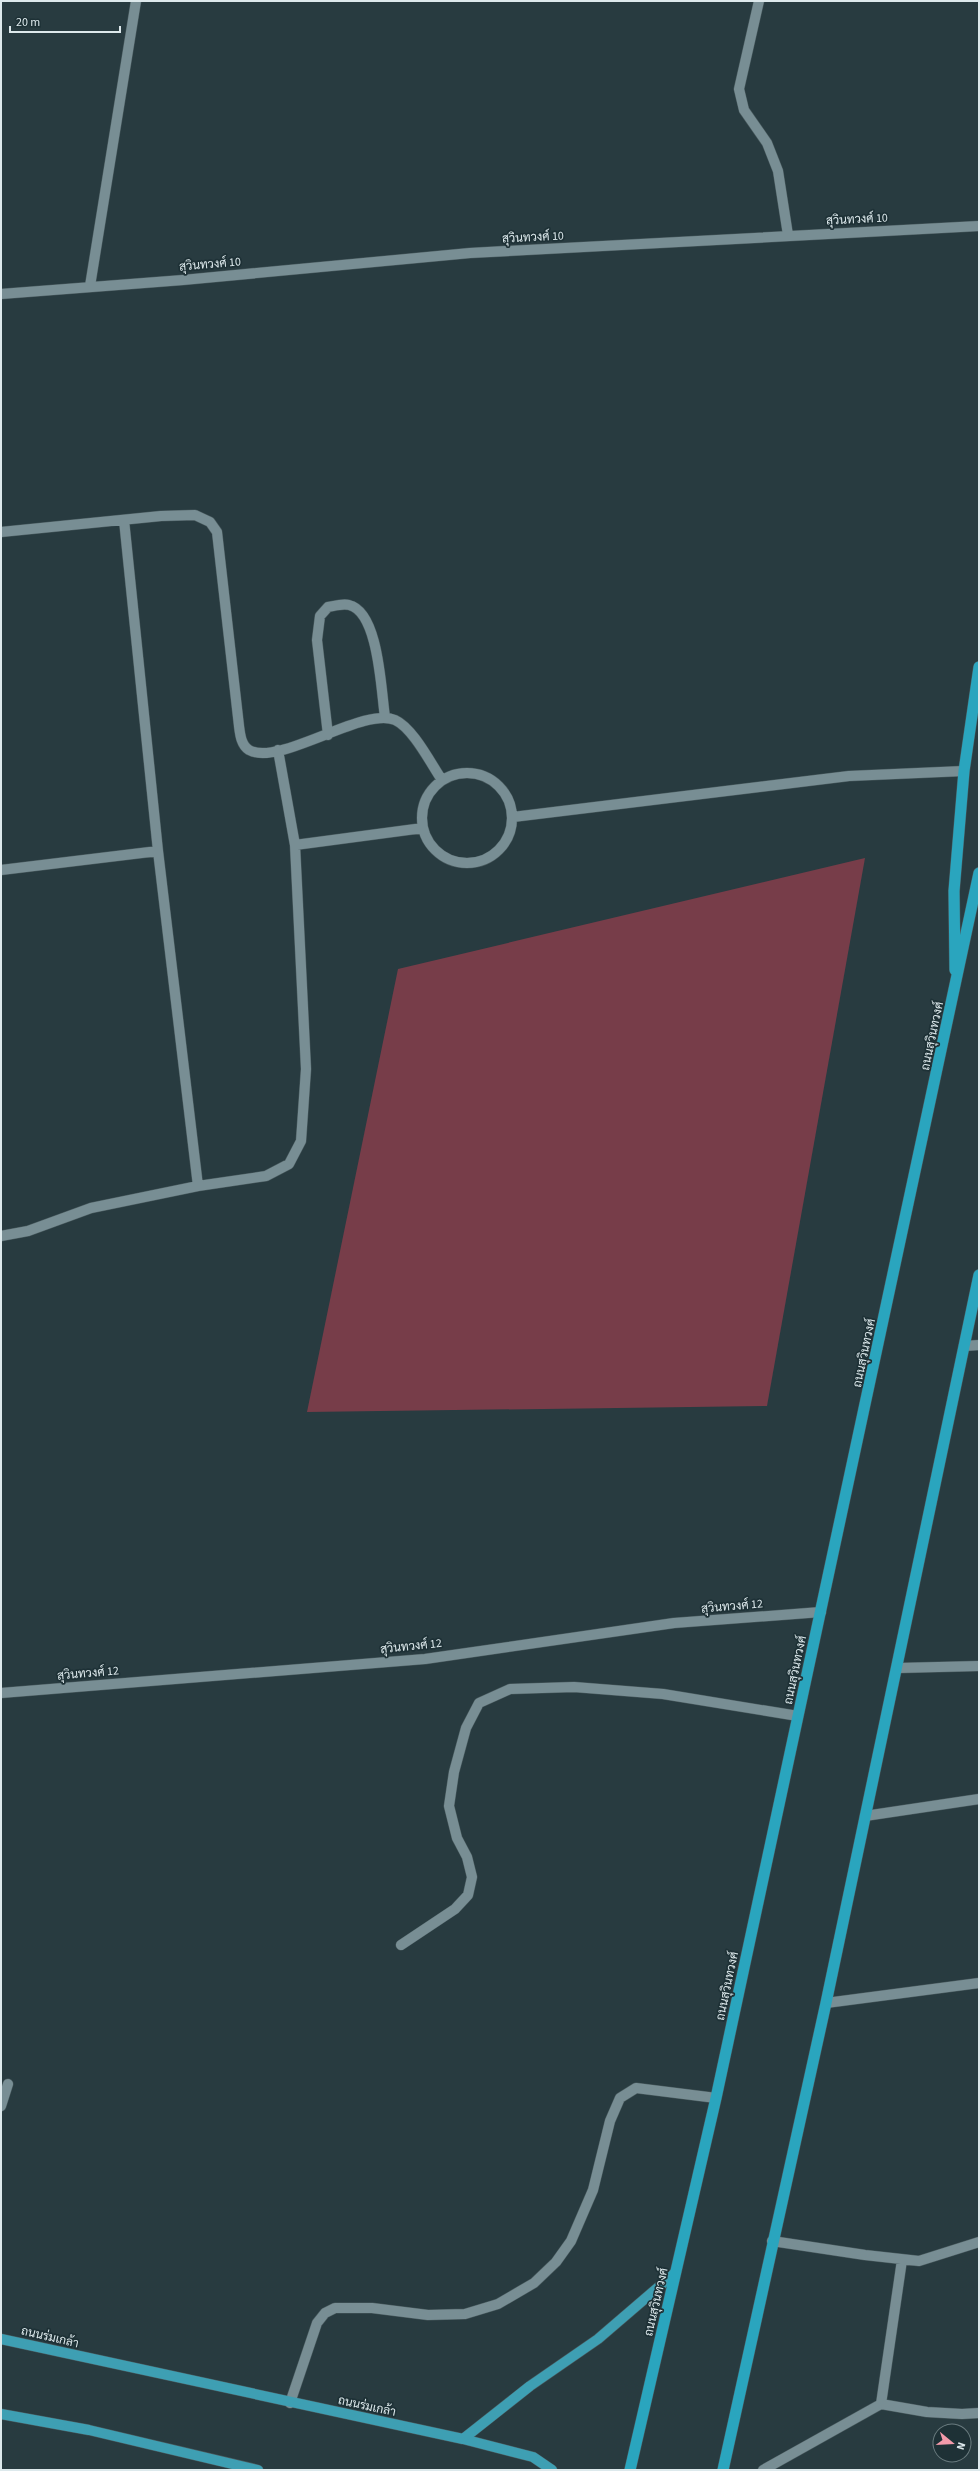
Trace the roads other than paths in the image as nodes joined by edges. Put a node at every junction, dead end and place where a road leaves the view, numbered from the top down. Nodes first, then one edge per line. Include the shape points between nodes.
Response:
1 (136, 1) edge
2 (759, 1) edge
3 (979, 226) edge
4 (788, 235) junction
5 (90, 286) junction
6 (1, 294) edge
7 (124, 520) junction
8 (1, 532) edge
9 (979, 667) edge
10 (385, 717) junction
11 (328, 735) junction
12 (278, 750) junction
13 (964, 770) junction
14 (442, 780) junction
15 (513, 817) junction
16 (423, 828) junction
17 (295, 845) junction
18 (158, 851) junction
19 (1, 870) edge
20 (979, 873) edge
21 (955, 995) junction
22 (198, 1186) junction
23 (1, 1236) edge
24 (979, 1275) edge
25 (979, 1345) edge
26 (964, 1346) junction
27 (821, 1612) junction
28 (979, 1666) edge
29 (898, 1668) junction
30 (1, 1693) edge
31 (798, 1716) junction
32 (979, 1799) edge
33 (865, 1816) junction
34 (401, 1945) dead end
35 (979, 1983) edge
36 (826, 2003) junction
37 (8, 2084) dead end
38 (716, 2098) junction
39 (1, 2106) edge
40 (772, 2242) junction
41 (979, 2242) edge
42 (902, 2260) junction
43 (676, 2272) junction
44 (1, 2339) edge
45 (290, 2403) junction
46 (881, 2404) junction
47 (979, 2413) edge
48 (1, 2414) edge
49 (463, 2439) junction
50 (258, 2470) edge
51 (552, 2470) edge
52 (630, 2470) edge
53 (723, 2470) edge
54 (763, 2470) edge

1 - 5 street
2 - 4 street via 739,89 744,110 767,143 778,171
3 - 4 street, สุวินทวงศ์ 10
4 - 5 street, สุวินทวงศ์ 10 via 470,253 183,280
5 - 6 street, สุวินทวงศ์ 10
7 - 8 street
7 - 12 street via 195,515 210,522 217,532 242,742 249,750 259,753
7 - 18 street
9 - 13 highway
10 - 11 street via 359,722
10 - 11 street via 375,644 368,622 361,611 348,604 328,607 320,616 317,640
10 - 14 street via 406,729
11 - 12 street
12 - 17 street
13 - 15 street via 849,776
13 - 21 highway via 954,891
14 - 15 street via 460,772 479,774 496,783 508,798
14 - 16 street via 430,790 423,804
15 - 16 street via 507,840 491,858 468,864 445,859 427,842
16 - 17 street
17 - 22 street via 306,1069 301,1141 289,1164 266,1176
18 - 19 street
18 - 22 street
20 - 21 highway, ถนนสุวินทวงศ์
21 - 27 highway, ถนนสุวินทวงศ์
22 - 23 street via 91,1208 28,1232
24 - 26 highway
25 - 26 street
26 - 29 highway
27 - 30 street, สุวินทวงศ์ 12 via 674,1623 425,1659
27 - 31 highway, ถนนสุวินทวงศ์
28 - 29 street
29 - 33 highway
31 - 34 street via 663,1694 574,1687 510,1689 479,1703 466,1728 454,1772 449,1806 457,1838 467,1857 472,1877 468,1895 455,1909
31 - 38 highway, ถนนสุวินทวงศ์
32 - 33 street
33 - 36 highway
35 - 36 street
36 - 40 highway
37 - 39 street
38 - 43 highway, ถนนสุวินทวงศ์
38 - 45 street via 636,2088 620,2098 610,2121 593,2190 571,2240 556,2262 534,2283 498,2304 464,2314 428,2315 372,2308 336,2308 325,2313 317,2323
40 - 42 street
40 - 53 highway
41 - 42 street via 919,2261
42 - 46 street
43 - 49 main road via 598,2339 530,2386
43 - 52 highway, ถนนสุวินทวงศ์
44 - 45 main road, ถนนร่มเกล้า
45 - 49 main road, ถนนร่มเกล้า
46 - 47 street via 927,2412
46 - 54 street
48 - 50 main road via 89,2430
49 - 51 main road, ถนนร่มเกล้า via 533,2457

